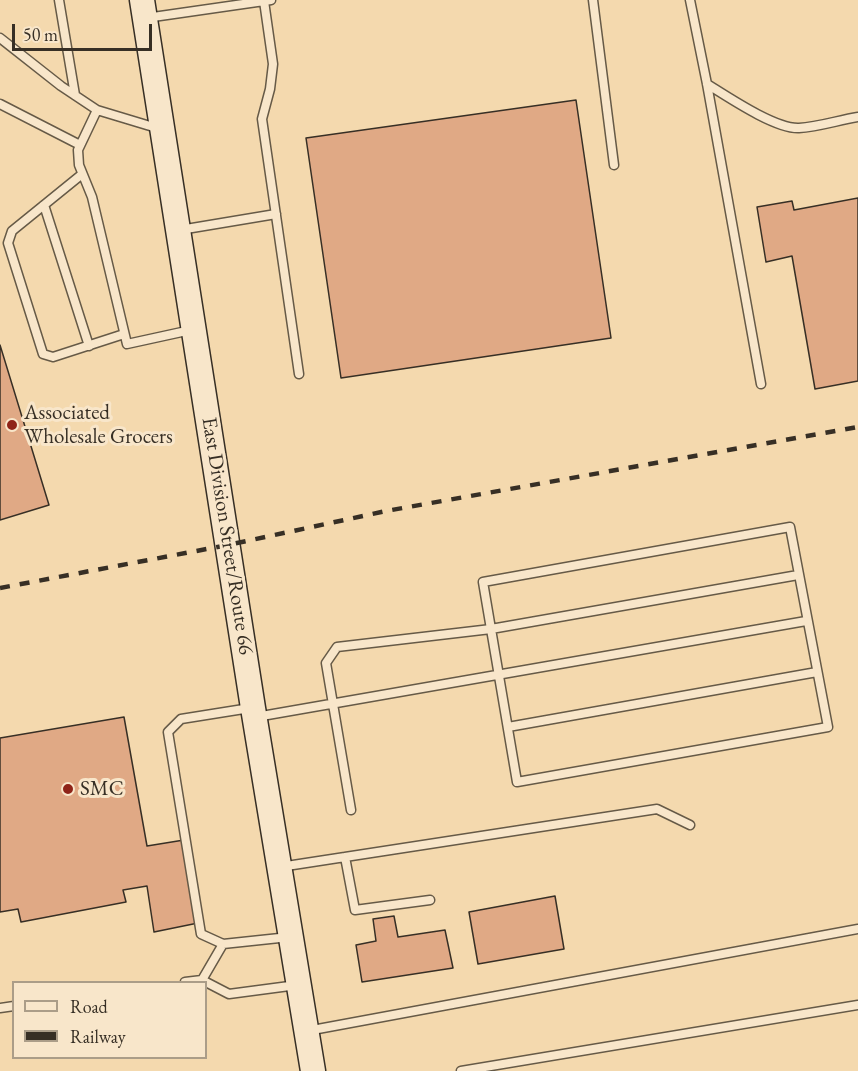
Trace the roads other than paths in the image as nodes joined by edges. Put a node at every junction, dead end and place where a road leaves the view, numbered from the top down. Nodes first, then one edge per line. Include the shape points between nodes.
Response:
1 (59, 0) edge
2 (268, 0) edge
3 (593, 0) edge
4 (690, 0) edge
5 (230, 3) edge
6 (144, 9) edge
7 (0, 38) edge
8 (707, 84) junction
9 (75, 95) junction
10 (0, 104) edge
11 (97, 110) junction
12 (858, 117) edge
13 (164, 130) junction
14 (80, 145) junction
15 (614, 165) dead end
16 (81, 175) junction
17 (44, 205) junction
18 (276, 214) junction
19 (180, 230) junction
20 (195, 329) junction
21 (124, 334) junction
22 (89, 346) junction
23 (299, 374) dead end
24 (761, 384) dead end
25 (798, 576) junction
26 (806, 621) junction
27 (491, 629) junction
28 (817, 672) junction
29 (499, 675) junction
30 (333, 704) junction
31 (254, 712) junction
32 (508, 727) junction
33 (351, 810) dead end
34 (690, 825) dead end
35 (345, 857) junction
36 (280, 867) junction
37 (430, 900) dead end
38 (858, 929) edge
39 (290, 937) junction
40 (223, 944) junction
41 (202, 980) joint
42 (194, 981) edge
43 (207, 982) edge
44 (298, 984) junction
45 (858, 1005) edge
46 (306, 1031) junction
47 (313, 1071) edge
48 (461, 1071) edge

1 - 9 lane
2 - 5 lane
2 - 18 lane via 273,64 262,119
3 - 15 lane
4 - 8 lane
5 - 6 lane
6 - 13 main road, East Division Street/Route 66
7 - 9 lane
8 - 12 lane via 738,104 797,128
8 - 24 lane
9 - 11 lane
10 - 14 lane
11 - 13 lane
11 - 14 lane
13 - 19 main road, East Division Street/Route 66
14 - 16 lane
16 - 17 lane
16 - 21 lane via 95,206
17 - 22 lane
17 - 22 lane via 12,231 8,243 43,354 53,357
18 - 19 lane
18 - 23 lane
19 - 20 main road, East Division Street/Route 66
20 - 21 lane via 127,345
20 - 31 main road, East Division Street/Route 66
21 - 22 lane
25 - 26 lane
25 - 27 lane
25 - 27 lane via 790,528 767,531 483,582
26 - 28 lane
26 - 29 lane
27 - 29 lane
27 - 30 lane via 337,647 326,663
28 - 32 lane
28 - 32 lane via 828,727 518,782
29 - 30 lane
29 - 32 lane
30 - 31 lane
30 - 33 lane
31 - 36 main road, East Division Street/Route 66
31 - 40 lane via 181,719 168,732 201,934
34 - 35 lane via 657,809
35 - 36 lane
35 - 37 lane via 355,910
36 - 39 main road, East Division Street/Route 66
38 - 46 lane
39 - 40 lane
39 - 44 main road, East Division Street/Route 66
40 - 41 lane
41 - 42 lane
43 - 44 lane via 230,994
44 - 46 main road, East Division Street/Route 66
45 - 48 lane
46 - 47 main road, East Division Street/Route 66

